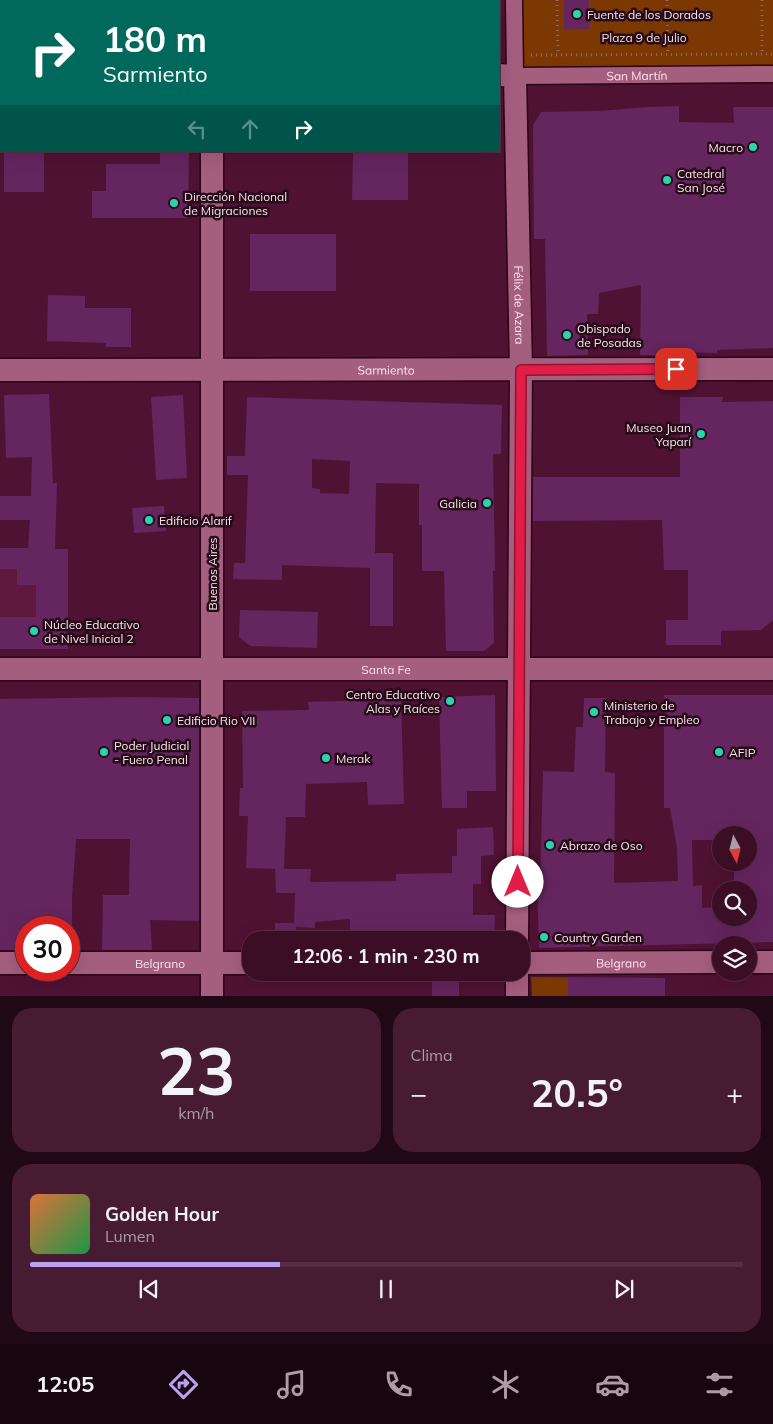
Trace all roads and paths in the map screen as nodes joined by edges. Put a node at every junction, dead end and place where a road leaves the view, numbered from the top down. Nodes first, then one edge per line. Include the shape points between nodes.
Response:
1 (514, 0) edge
2 (557, 0) edge
3 (667, 0) edge
4 (762, 0) edge
5 (762, 54) junction
6 (773, 54) edge
7 (558, 55) junction
8 (668, 55) junction
9 (509, 69) edge
10 (768, 74) edge
11 (558, 76) junction
12 (212, 152) edge
13 (773, 369) edge
14 (0, 370) edge
15 (212, 370) junction
16 (521, 370) junction
17 (0, 669) edge
18 (212, 669) junction
19 (773, 669) edge
20 (519, 670) junction
21 (517, 931) edge
22 (712, 962) edge
23 (757, 962) edge
24 (773, 962) edge
25 (0, 963) edge
26 (15, 963) edge
27 (80, 963) edge
28 (212, 963) junction
29 (242, 963) edge
30 (530, 963) edge
31 (517, 981) edge
32 (212, 996) edge
33 (517, 996) edge

1 - 9 street, Félix de Azara
2 - 7 path
3 - 8 path
4 - 5 path
5 - 6 path
5 - 8 path
5 - 10 path
7 - 8 path
7 - 9 path
7 - 11 path
9 - 11 street, San Martín
9 - 16 street, Félix de Azara
10 - 11 street, San Martín
12 - 15 street, Buenos Aires
13 - 16 street, Sarmiento
14 - 15 street, Sarmiento
15 - 16 street, Sarmiento
15 - 18 street, Buenos Aires
16 - 20 street, Félix de Azara
17 - 18 street, Santa Fe
18 - 20 street, Santa Fe
18 - 28 street, Buenos Aires
19 - 20 street, Santa Fe
20 - 21 street, Félix de Azara
22 - 30 street, Belgrano
23 - 24 street
25 - 26 street
27 - 28 street, Belgrano
28 - 29 street, Belgrano
28 - 32 street, Buenos Aires
31 - 33 street

